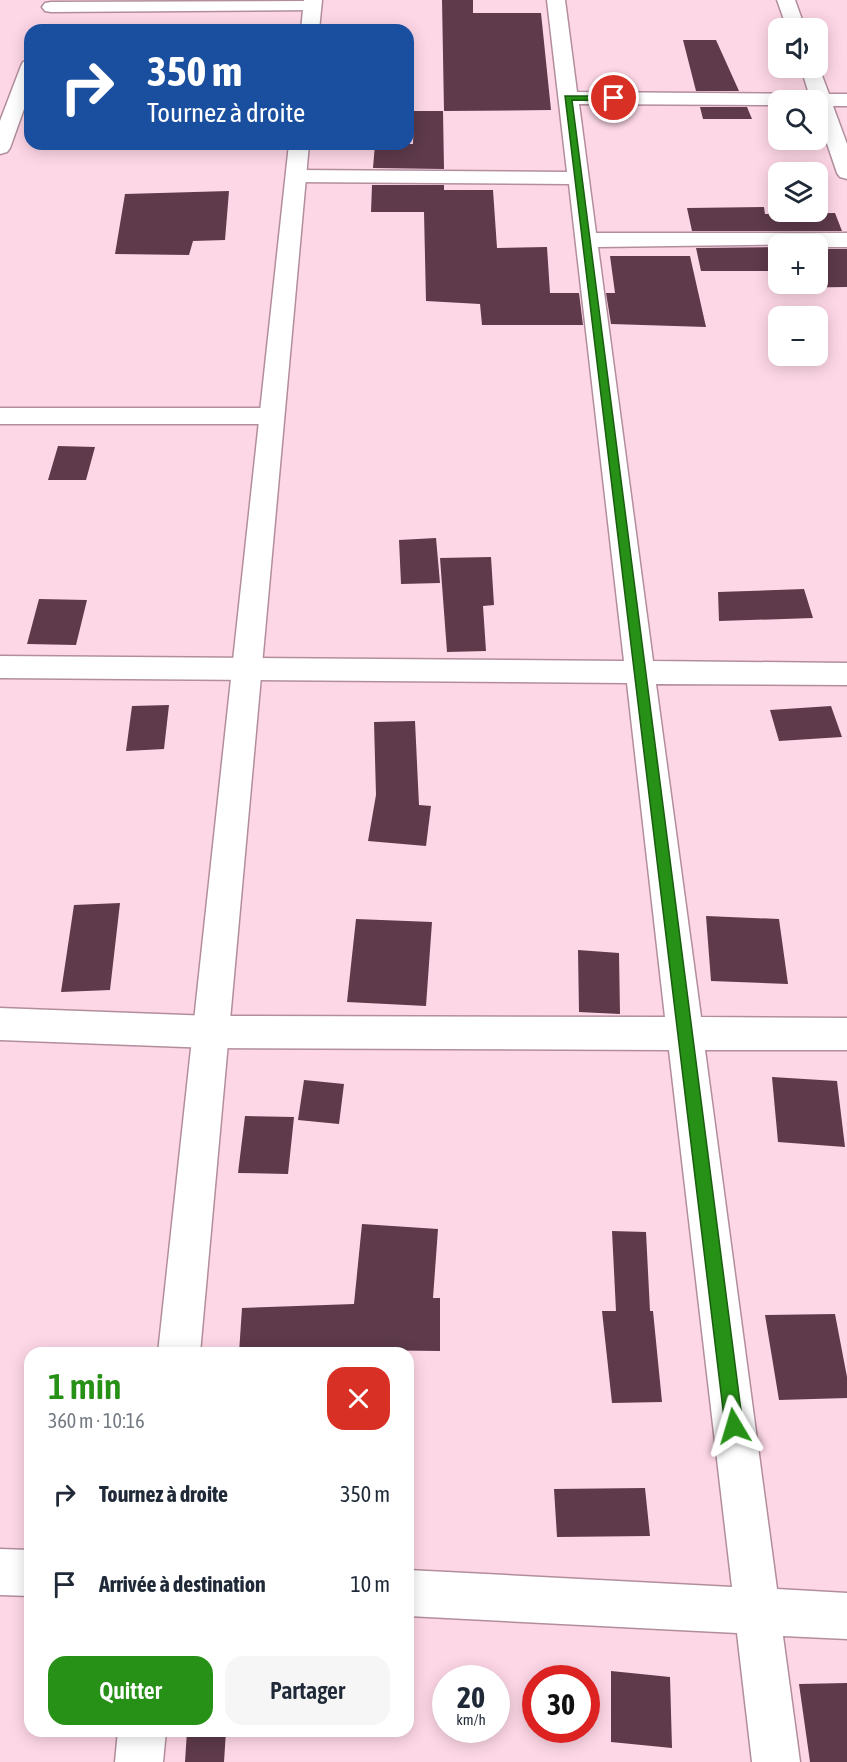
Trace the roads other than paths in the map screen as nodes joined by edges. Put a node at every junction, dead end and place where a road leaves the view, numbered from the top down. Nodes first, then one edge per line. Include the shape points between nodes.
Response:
1 (556, 0) edge
2 (786, 0) edge
3 (313, 3) edge
4 (50, 10) edge
5 (792, 18) edge
6 (311, 24) edge
7 (24, 79) edge
8 (568, 98) junction
9 (768, 99) edge
10 (828, 99) edge
11 (847, 100) edge
12 (828, 119) edge
13 (24, 123) edge
14 (4, 124) edge
15 (0, 148) edge
16 (298, 150) edge
17 (847, 173) edge
18 (296, 176) junction
19 (578, 178) junction
20 (586, 240) junction
21 (847, 240) edge
22 (0, 416) edge
23 (272, 416) junction
24 (0, 667) edge
25 (247, 669) junction
26 (640, 672) junction
27 (847, 674) edge
28 (0, 1024) edge
29 (211, 1032) junction
30 (685, 1034) junction
31 (847, 1035) edge
32 (180, 1347) edge
33 (0, 1572) edge
34 (24, 1573) edge
35 (414, 1593) edge
36 (757, 1610) junction
37 (847, 1616) edge
38 (141, 1737) edge
39 (139, 1762) edge
40 (776, 1762) edge

1 - 8 street
2 - 5 street
3 - 4 street
3 - 6 street
7 - 14 street
8 - 9 street
8 - 19 street
10 - 11 street
12 - 17 street
13 - 14 street
14 - 15 street
16 - 18 street
18 - 19 street
18 - 23 street
19 - 20 street
20 - 21 street
20 - 26 street
22 - 23 street
23 - 25 street
24 - 25 street
25 - 26 street
25 - 29 street
26 - 27 street
26 - 30 street
28 - 29 street
29 - 30 street
29 - 32 street
30 - 31 street
30 - 36 street
33 - 34 street
35 - 36 street
36 - 37 street
36 - 40 street
38 - 39 street

